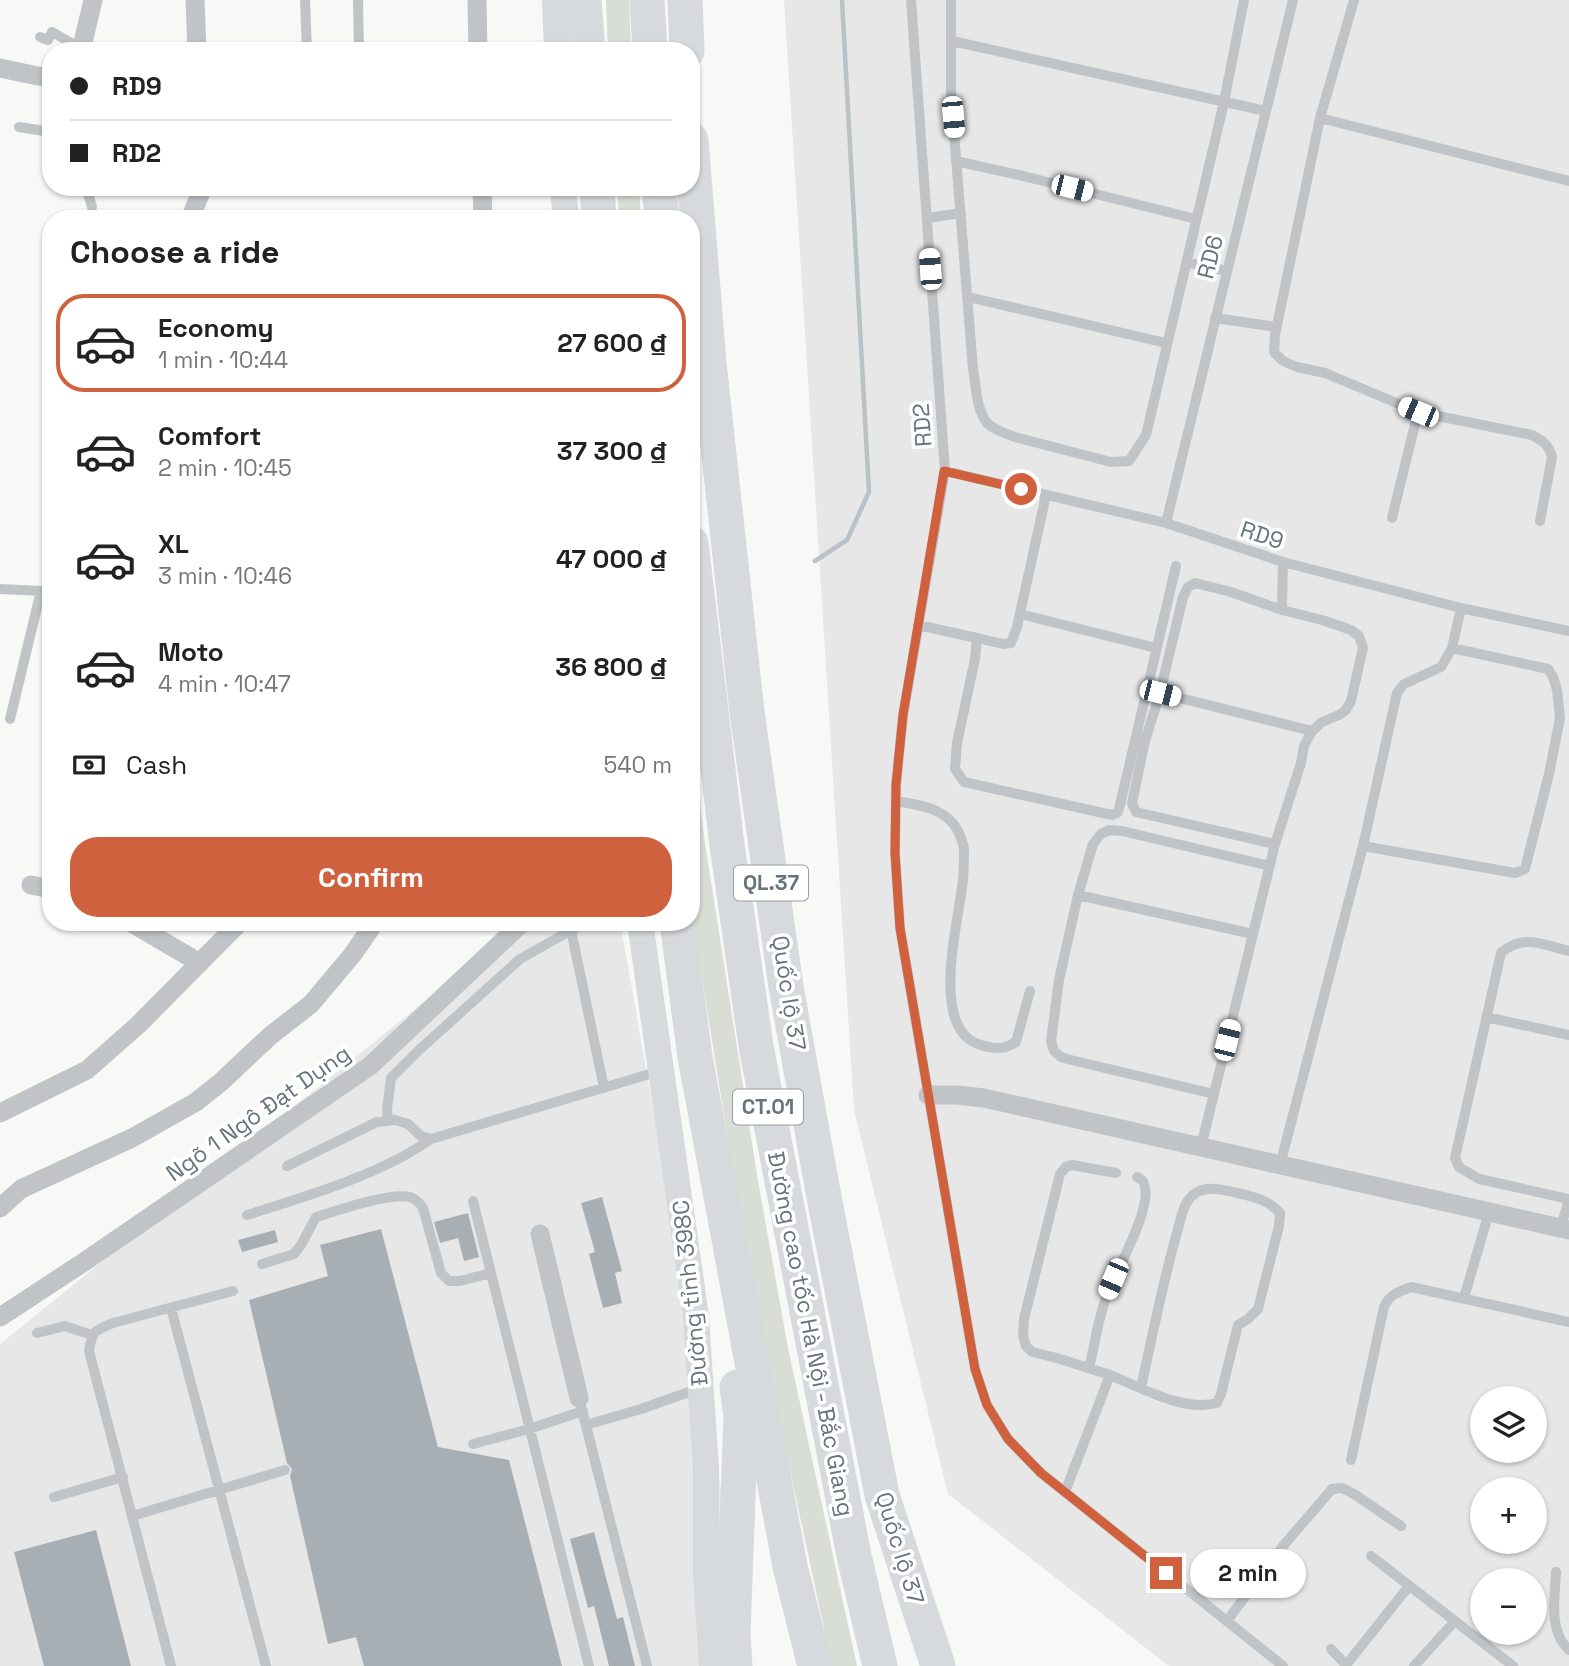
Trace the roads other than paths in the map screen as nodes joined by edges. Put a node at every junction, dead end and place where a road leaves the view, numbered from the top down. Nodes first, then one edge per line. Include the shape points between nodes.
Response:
1 (93, 0) edge
2 (195, 0) edge
3 (305, 0) edge
4 (358, 0) edge
5 (477, 0) edge
6 (555, 0) edge
7 (584, 0) edge
8 (647, 0) edge
9 (685, 0) edge
10 (911, 0) edge
11 (951, 0) edge
12 (1244, 0) edge
13 (1293, 0) edge
14 (1354, 0) edge
15 (40, 37) dead end
16 (952, 41) junction
17 (68, 42) edge
18 (83, 42) edge
19 (197, 42) edge
20 (307, 42) edge
21 (359, 42) edge
22 (478, 42) edge
23 (557, 42) edge
24 (586, 42) edge
25 (649, 42) edge
26 (687, 42) edge
27 (0, 68) edge
28 (42, 76) edge
29 (1224, 102) junction
30 (1266, 111) junction
31 (1320, 118) junction
32 (19, 127) dead end
33 (42, 131) edge
34 (956, 162) junction
35 (1569, 181) edge
36 (89, 196) edge
37 (92, 207) dead end
38 (961, 213) junction
39 (927, 218) junction
40 (1196, 219) junction
41 (1186, 262) junction
42 (1227, 271) junction
43 (968, 297) junction
44 (1215, 318) junction
45 (1276, 327) junction
46 (1166, 343) junction
47 (700, 372) edge
48 (1418, 412) junction
49 (944, 471) junction
50 (1046, 495) junction
51 (1392, 518) dead end
52 (1540, 521) dead end
53 (1166, 523) junction
54 (1283, 562) junction
55 (1175, 566) dead end
56 (0, 589) edge
57 (1461, 608) junction
58 (1282, 610) junction
59 (1020, 614) junction
60 (700, 618) edge
61 (918, 625) junction
62 (1569, 631) edge
63 (978, 638) junction
64 (1156, 648) junction
65 (1452, 648) junction
66 (1160, 693) junction
67 (10, 719) dead end
68 (1312, 731) junction
69 (896, 801) junction
70 (1275, 844) junction
71 (1363, 846) junction
72 (1270, 866) junction
73 (31, 885) dead end
74 (42, 887) edge
75 (1078, 895) junction
76 (145, 931) edge
77 (231, 931) edge
78 (369, 931) edge
79 (513, 931) edge
80 (569, 931) edge
81 (571, 931) edge
82 (641, 931) edge
83 (678, 931) edge
84 (1253, 934) junction
85 (1569, 951) edge
86 (200, 963) junction
87 (1030, 991) dead end
88 (1486, 1017) junction
89 (1569, 1035) edge
90 (695, 1057) junction
91 (661, 1071) junction
92 (604, 1088) junction
93 (1214, 1094) junction
94 (928, 1095) junction
95 (0, 1114) edge
96 (388, 1121) junction
97 (431, 1139) junction
98 (1201, 1147) junction
99 (1280, 1165) junction
100 (287, 1166) dead end
101 (1116, 1172) dead end
102 (1137, 1177) dead end
103 (1569, 1200) edge
104 (473, 1201) dead end
105 (0, 1208) edge
106 (1489, 1212) junction
107 (247, 1215) dead end
108 (1565, 1229) edge
109 (540, 1234) dead end
110 (261, 1264) dead end
111 (491, 1273) junction
112 (233, 1291) dead end
113 (1464, 1298) junction
114 (171, 1308) junction
115 (0, 1317) edge
116 (1569, 1322) edge
117 (37, 1333) dead end
118 (92, 1335) junction
119 (1089, 1368) junction
120 (1110, 1375) junction
121 (701, 1388) junction
122 (1141, 1388) junction
123 (581, 1405) junction
124 (586, 1425) junction
125 (529, 1429) junction
126 (473, 1444) dead end
127 (1351, 1460) dead end
128 (285, 1470) dead end
129 (123, 1477) junction
130 (219, 1490) junction
131 (1065, 1492) junction
132 (54, 1497) dead end
133 (132, 1516) junction
134 (1401, 1526) dead end
135 (1371, 1556) dead end
136 (1556, 1572) dead end
137 (1409, 1586) junction
138 (1227, 1621) junction
139 (1455, 1621) junction
140 (1331, 1648) dead end
141 (1569, 1650) edge
142 (1511, 1665) edge
143 (171, 1666) edge
144 (266, 1666) edge
145 (589, 1666) edge
146 (647, 1666) edge
147 (712, 1666) edge
148 (735, 1666) edge
149 (815, 1666) edge
150 (880, 1666) edge
151 (940, 1666) edge
152 (1283, 1666) edge
153 (1346, 1666) edge
154 (1415, 1666) edge

1 - 18 street
2 - 19 street
3 - 20 lane
4 - 21 lane
5 - 22 street
6 - 23 main road
7 - 24 highway
8 - 25 highway
9 - 26 highway
10 - 39 lane, RD2
11 - 16 lane
12 - 29 lane
13 - 30 lane, RD6
14 - 31 lane
15 - 17 lane via 48,40 52,32
16 - 29 lane
16 - 34 lane via 950,96
27 - 28 street
29 - 30 lane
29 - 40 lane
30 - 42 lane, RD6
31 - 35 lane
31 - 45 lane
32 - 33 lane
34 - 38 lane
34 - 40 lane
36 - 37 lane
38 - 39 lane
38 - 43 lane
39 - 49 lane, RD2
40 - 41 lane
41 - 42 lane
41 - 46 lane
42 - 44 lane, RD6
43 - 46 lane
43 - 46 lane via 973,369 986,422 1015,437 1111,462 1129,461 1146,435
44 - 45 lane
44 - 53 lane, RD6
45 - 48 lane via 1274,352 1283,362 1325,373
47 - 151 highway, Quốc lộ 37 / QL.37 via 786,987 824,1197 882,1495
48 - 51 lane
48 - 52 lane via 1532,435 1545,442 1552,457
49 - 50 lane, RD9
49 - 61 lane, RD2
50 - 53 lane, RD9
50 - 59 lane
53 - 54 lane, RD9
54 - 57 lane, RD9
54 - 58 lane
55 - 64 lane
56 - 67 lane via 41,591
57 - 62 lane, RD9
57 - 65 lane
58 - 66 lane via 1205,585 1188,587
58 - 68 lane via 1351,629 1363,648 1346,710
59 - 63 lane via 1011,643
59 - 64 lane
60 - 150 highway, Đường cao tốc Hà Nội - Bắc Giang / CT.01 via 756,1046 854,1556
61 - 63 lane
61 - 69 lane, RD2 via 903,715
63 - 64 lane via 957,743 955,769 964,782 1109,815 1119,810
65 - 71 lane via 1441,667 1404,684 1397,693
65 - 71 lane via 1548,669 1553,677 1560,718 1525,869 1503,872
66 - 68 lane
66 - 70 lane via 1134,786 1136,811
68 - 70 lane
69 - 87 lane via 931,808 947,817 964,846 950,992 954,1017 964,1036 976,1044 1009,1047 1016,1042
69 - 94 lane, RD2 via 900,928
70 - 72 lane
71 - 99 lane
72 - 75 lane via 1109,830 1093,844
72 - 84 lane
73 - 74 street
75 - 84 lane
75 - 93 lane via 1059,980 1051,1041 1054,1051 1071,1060
76 - 86 street
77 - 86 street
78 - 105 street via 311,1004 195,1102 132,1138 21,1189
79 - 115 street, Ngõ 1 Ngô Đạt Dụng via 370,1066
80 - 96 lane via 520,959 391,1079
81 - 92 lane
82 - 91 main road, Đường tỉnh 398C
83 - 90 highway, CT.01
84 - 93 lane
85 - 88 lane via 1531,941 1508,947 1501,953
86 - 95 street via 88,1070
88 - 89 lane
88 - 103 lane via 1455,1158 1459,1167 1479,1180
90 - 148 highway via 741,1416
90 - 149 highway, CT.01 via 790,1566
91 - 92 lane
91 - 121 main road, Đường tỉnh 398C via 696,1317
92 - 97 lane
93 - 98 lane
94 - 98 street via 984,1098
94 - 131 lane, RD2 via 975,1369 987,1405 1008,1439
96 - 97 lane via 408,1124
96 - 100 lane via 377,1122
97 - 107 lane via 360,1176
98 - 99 street
99 - 106 street
101 - 119 lane via 1072,1165 1060,1174 1024,1319 1023,1336 1032,1352
102 - 119 lane via 1146,1186 1142,1211 1106,1296
103 - 108 lane
104 - 111 lane
106 - 108 street
106 - 113 lane
109 - 123 street
110 - 111 lane via 294,1254 316,1217 402,1196 423,1208 441,1273 449,1281
111 - 125 lane
112 - 114 lane
113 - 116 lane
113 - 127 lane via 1411,1287 1388,1298
114 - 118 lane via 113,1324
114 - 130 lane
117 - 118 lane via 65,1326
118 - 129 lane via 89,1351
119 - 120 lane
120 - 122 lane
120 - 131 lane
121 - 124 lane
121 - 147 main road, Đường tỉnh 398C
122 - 122 lane via 1170,1258 1191,1197 1213,1189 1261,1198 1274,1206 1280,1213 1279,1226 1258,1309 1238,1325 1217,1403 1192,1406
123 - 124 lane
123 - 125 lane
124 - 146 lane
125 - 126 lane
125 - 145 lane
128 - 130 lane
129 - 132 lane
129 - 133 lane
130 - 133 lane
130 - 144 lane
131 - 138 lane, RD2
133 - 143 lane
134 - 138 lane via 1354,1493 1332,1489
135 - 137 lane
136 - 141 lane via 1554,1615 1559,1637
137 - 139 lane
137 - 153 lane
138 - 152 lane, RD2
139 - 142 lane
139 - 154 lane
140 - 153 lane

